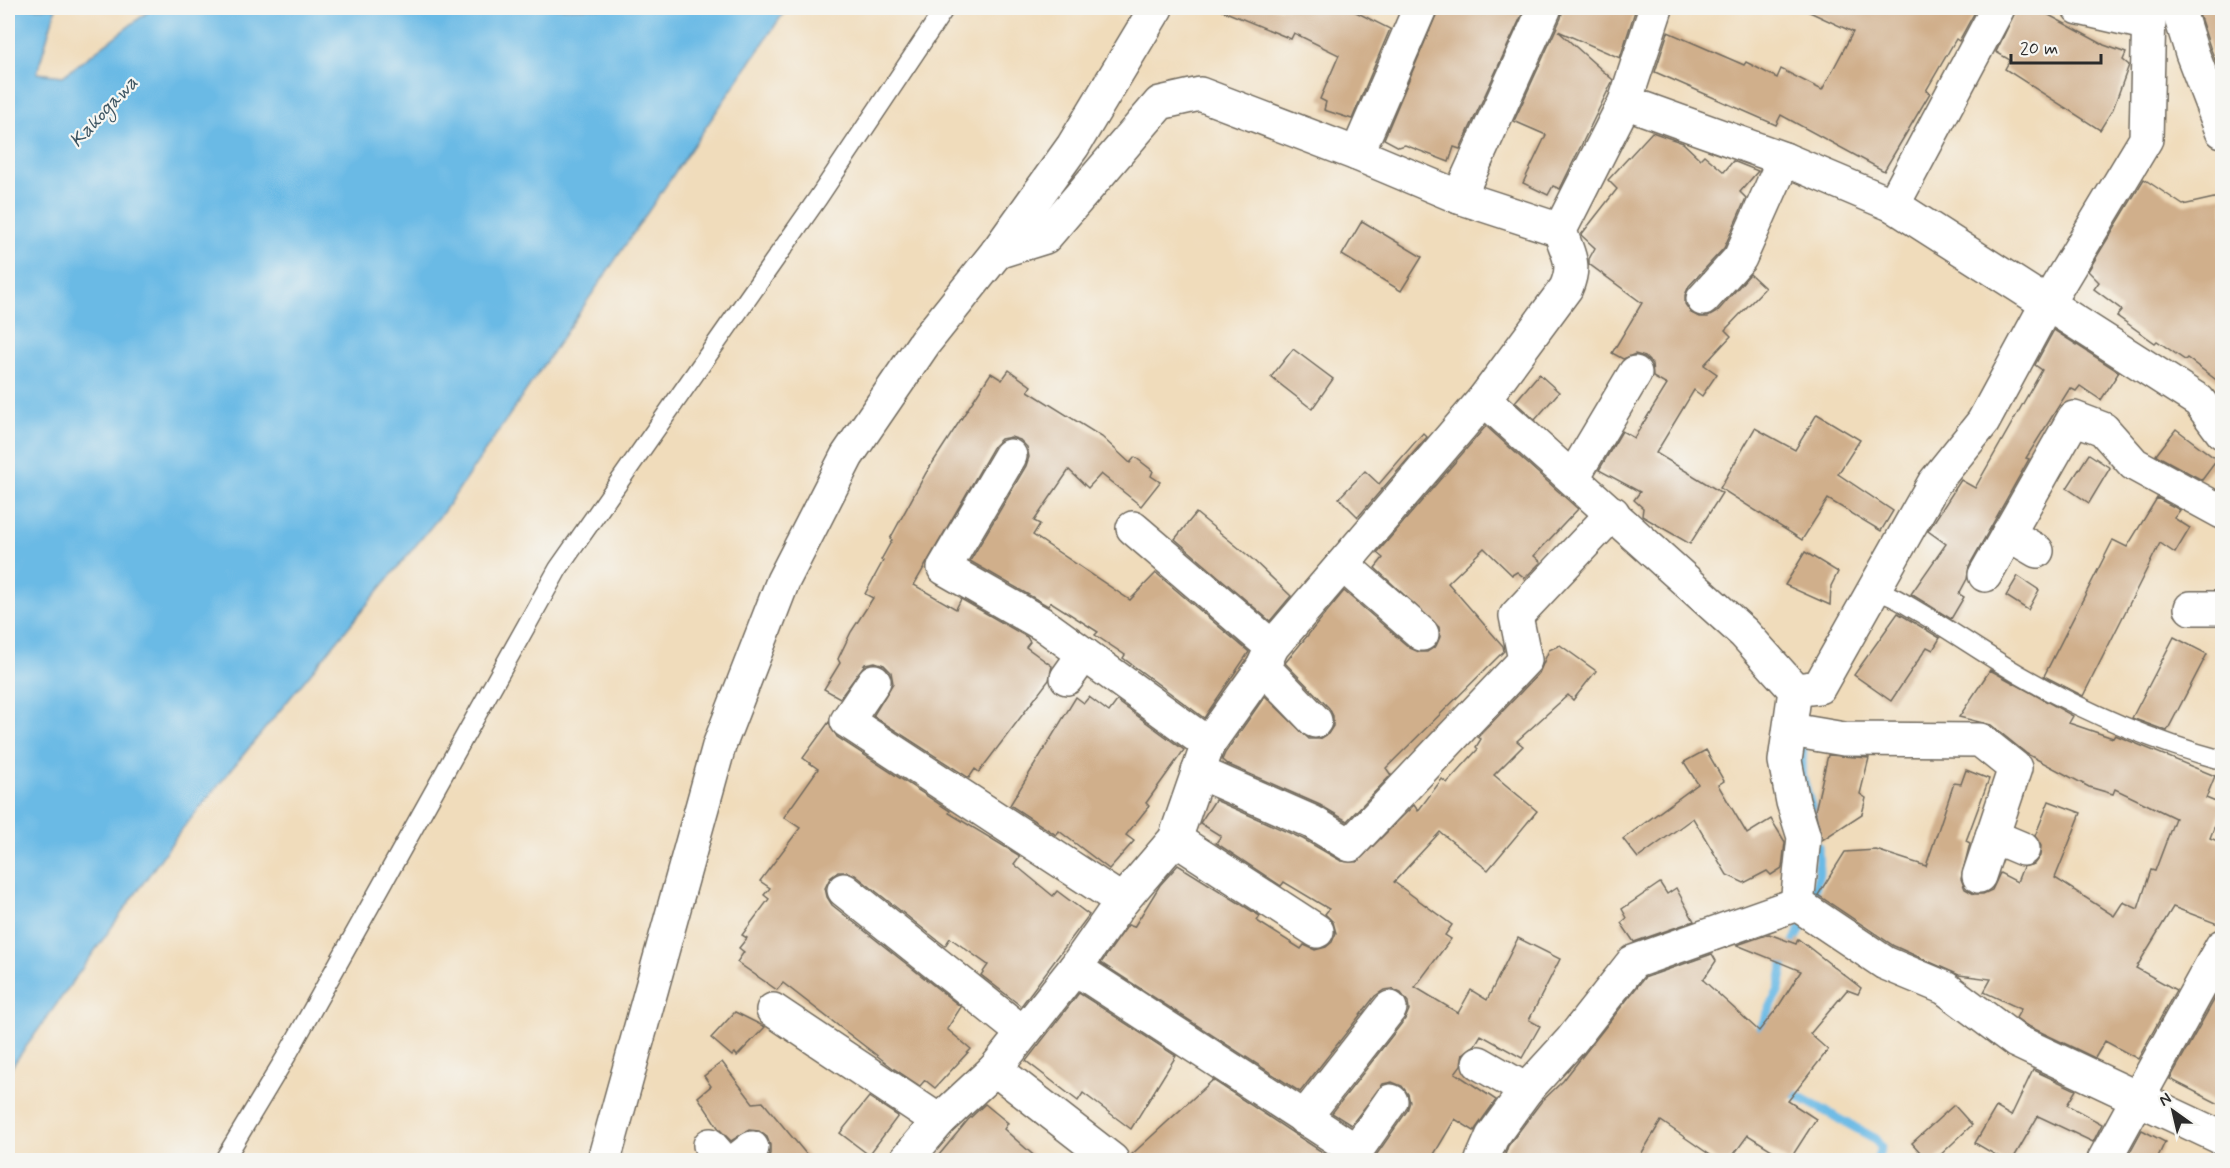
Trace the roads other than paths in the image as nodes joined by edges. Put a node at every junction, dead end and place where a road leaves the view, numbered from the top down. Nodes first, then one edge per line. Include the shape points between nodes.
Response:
1 (945, 8) edge
2 (1156, 8) edge
3 (1420, 8) edge
4 (1656, 8) edge
5 (1998, 8) edge
6 (2079, 8) edge
7 (2178, 8) edge
8 (1544, 10) dead end
9 (2149, 16) edge
10 (1625, 102) junction
11 (2223, 131) edge
12 (1357, 154) junction
13 (1784, 159) junction
14 (1459, 197) junction
15 (1893, 205) junction
16 (1560, 230) junction
17 (997, 252) junction
18 (1703, 299) dead end
19 (2048, 302) junction
20 (1635, 373) dead end
21 (1484, 399) junction
22 (2223, 432) edge
23 (1010, 456) dead end
24 (1573, 477) junction
25 (2223, 512) edge
26 (1613, 513) junction
27 (1148, 530) dead end
28 (2008, 534) junction
29 (2037, 551) dead end
30 (1343, 565) junction
31 (1984, 575) dead end
32 (1874, 591) junction
33 (1422, 634) dead end
34 (1267, 657) junction
35 (874, 681) dead end
36 (1795, 690) junction
37 (1315, 721) dead end
38 (1791, 730) junction
39 (1203, 758) junction
40 (2223, 760) edge
41 (1992, 836) junction
42 (1175, 839) junction
43 (2023, 849) dead end
44 (1979, 876) dead end
45 (843, 890) dead end
46 (1122, 901) junction
47 (1797, 904) junction
48 (1317, 931) dead end
49 (2223, 946) edge
50 (1075, 968) junction
51 (1390, 1008) dead end
52 (773, 1010) dead end
53 (1022, 1032) junction
54 (1479, 1063) dead end
55 (995, 1069) junction
56 (1526, 1090) junction
57 (2139, 1098) junction
58 (1391, 1101) dead end
59 (1305, 1118) junction
60 (939, 1121) junction
61 (2223, 1138) edge
62 (224, 1161) edge
63 (604, 1161) edge
64 (906, 1161) edge
65 (1112, 1161) edge
66 (1482, 1161) edge
67 (2104, 1161) edge

1 - 62 lane via 818,198 558,569 293,1045
2 - 17 street via 1073,146
3 - 12 street
4 - 10 street
5 - 15 street
6 - 9 street
7 - 11 street
8 - 14 street
9 - 19 street via 2146,139
10 - 13 street
10 - 16 street
12 - 14 street
12 - 17 street via 1200,94 1160,103 1045,237
13 - 15 street
13 - 18 street via 1740,258
14 - 16 street
15 - 19 street
16 - 21 street via 1571,259 1572,275
17 - 63 street via 925,342 847,456 783,581 718,746
19 - 22 street via 2199,400
19 - 32 street via 1983,422 1935,483
20 - 24 street
21 - 24 street
21 - 30 street
23 - 39 street via 944,568 1044,625 1075,666
24 - 26 street
25 - 28 street via 2133,464 2103,429 2074,418
26 - 36 street via 1744,633
26 - 39 street via 1516,616 1524,660 1350,845
27 - 34 street
28 - 29 street
28 - 31 street
30 - 33 street
30 - 34 street
32 - 36 street via 1819,687
32 - 40 lane via 1883,592 2020,674 2114,724 2168,746
34 - 37 street
34 - 39 street
35 - 46 street via 836,716 983,796
36 - 38 street
38 - 41 street via 1844,739 1980,740 2014,768
38 - 47 street via 1785,761 1804,837
39 - 42 street
41 - 43 street
41 - 44 street
42 - 46 street
42 - 48 street
45 - 53 street
46 - 50 street
47 - 56 street via 1633,962 1571,1041
47 - 57 street via 1886,963 1944,988 2016,1041
49 - 57 street
50 - 53 street
50 - 59 street
51 - 59 street
52 - 60 street
53 - 55 street
54 - 56 street
55 - 60 street
55 - 65 street
56 - 66 street via 1492,1137
57 - 61 street
57 - 67 street
58 - 59 street via 1356,1152
60 - 64 street

